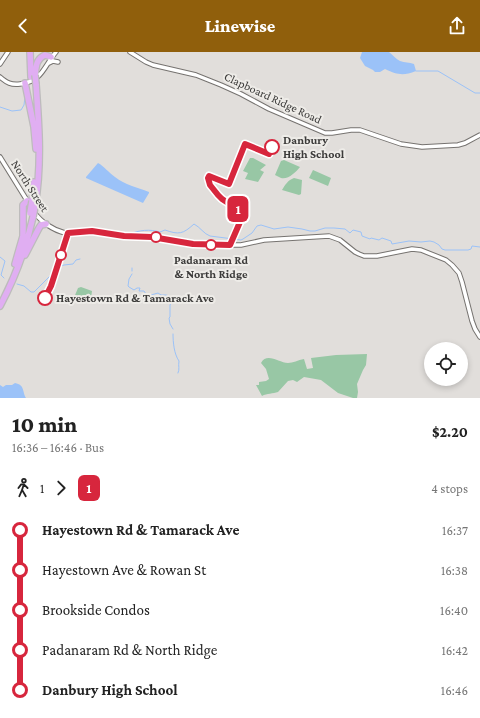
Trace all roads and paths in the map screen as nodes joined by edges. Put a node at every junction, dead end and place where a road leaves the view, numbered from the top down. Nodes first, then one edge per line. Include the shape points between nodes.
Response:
1 (8, 52) edge
2 (30, 52) edge
3 (33, 52) edge
4 (47, 52) edge
5 (56, 52) edge
6 (130, 52) edge
7 (52, 57) junction
8 (58, 62) dead end
9 (0, 64) edge
10 (46, 66) junction
11 (33, 76) junction
12 (0, 77) edge
13 (25, 83) junction
14 (34, 85) junction
15 (480, 135) edge
16 (36, 149) junction
17 (0, 157) edge
18 (31, 203) junction
19 (31, 215) junction
20 (40, 220) junction
21 (46, 224) junction
22 (36, 232) junction
23 (15, 264) junction
24 (10, 282) junction
25 (5, 292) junction
26 (0, 298) edge
27 (0, 306) edge
28 (480, 337) edge

1 - 9 main road
2 - 11 highway
3 - 11 highway
4 - 7 highway
5 - 7 main road
6 - 15 main road, Clapboard Ridge Road via 153,65 214,82 325,133 360,130 401,144 422,147 458,145
7 - 10 main road
7 - 11 highway via 45,55 40,58
8 - 10 main road via 51,62
10 - 13 main road via 39,77
11 - 14 highway
12 - 13 main road via 10,84
13 - 16 highway
14 - 16 highway
14 - 18 highway via 40,149 39,176
16 - 18 highway
17 - 18 main road, North Street
18 - 19 highway, bridge
18 - 20 main road, North Street
18 - 23 highway via 23,205 23,233
19 - 23 highway
19 - 24 highway via 23,253
20 - 21 main road, North Street
20 - 22 highway
21 - 22 highway via 41,225
21 - 28 main road, North Street via 62,233 92,231 193,244 236,245 329,236 364,256 417,249 444,258 460,276 472,321
22 - 24 highway
23 - 24 highway
24 - 25 highway
25 - 26 highway
25 - 27 highway

